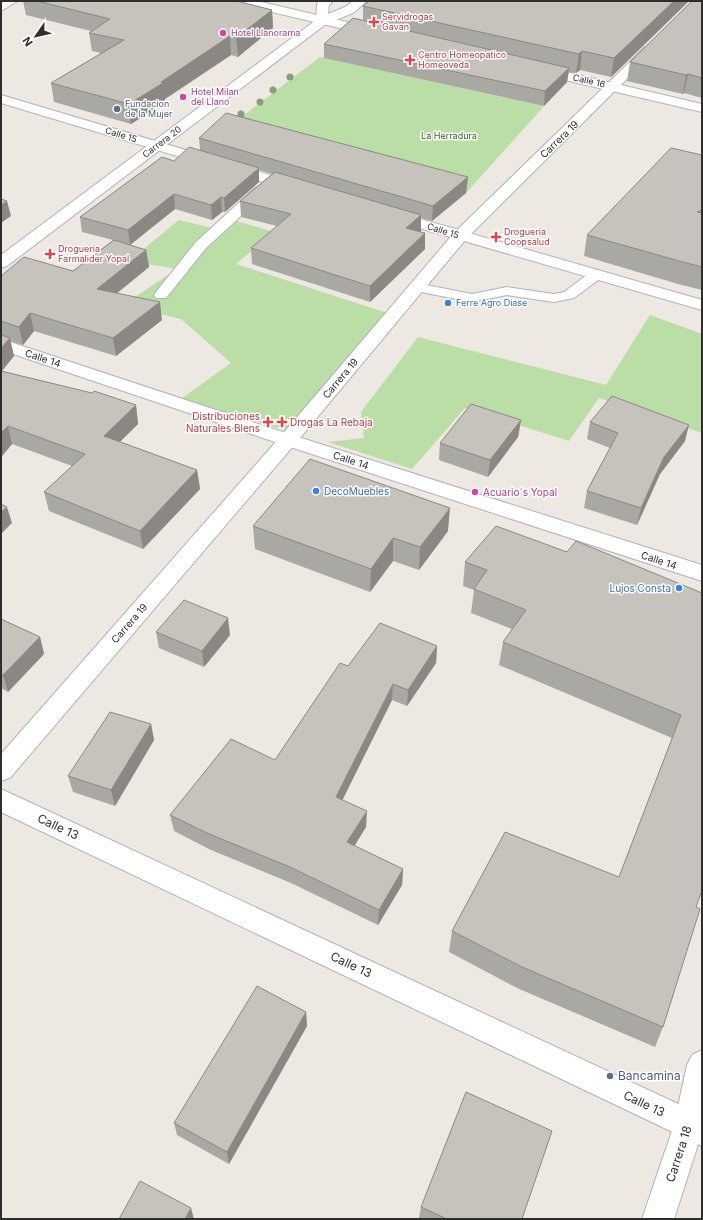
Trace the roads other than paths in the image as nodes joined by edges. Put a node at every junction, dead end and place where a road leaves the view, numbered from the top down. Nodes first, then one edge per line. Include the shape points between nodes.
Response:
1 (12, 1) edge
2 (242, 1) edge
3 (327, 1) edge
4 (361, 1) edge
5 (1, 7) edge
6 (322, 21) junction
7 (383, 34) edge
8 (655, 44) edge
9 (529, 68) edge
10 (613, 86) junction
11 (1, 99) edge
12 (702, 108) edge
13 (157, 146) junction
14 (273, 180) junction
15 (310, 191) edge
16 (378, 212) edge
17 (460, 236) junction
18 (1, 263) edge
19 (596, 275) junction
20 (416, 287) junction
21 (161, 295) dead end
22 (702, 305) edge
23 (1, 344) edge
24 (288, 440) junction
25 (702, 573) edge
26 (1, 771) edge
27 (1, 800) edge
28 (702, 1065) edge
29 (696, 1128) edge
30 (658, 1219) edge

1 - 5 street
2 - 6 street
3 - 6 street via 323,4
4 - 6 street, Carrera 20 via 349,10
6 - 7 street
6 - 13 street, Carrera 20
8 - 10 street, Carrera 19
9 - 10 street, Calle 16
10 - 12 street, Calle 16
10 - 17 street, Carrera 19
11 - 13 street, Calle 15
13 - 14 street, Calle 15
13 - 18 street, Carrera 20
14 - 15 street, Calle 15
14 - 21 lane via 201,245
16 - 17 street, Calle 15
17 - 19 street, Calle 15
17 - 20 street, Carrera 19
19 - 20 lane via 569,294 554,298 507,291 472,298
19 - 22 street, Calle 15
20 - 24 street, Carrera 19
23 - 24 street, Calle 14
24 - 25 street, Calle 14
24 - 26 street, Carrera 19
27 - 29 street, Calle 13
28 - 29 street, Carrera 18
29 - 30 street, Carrera 18

